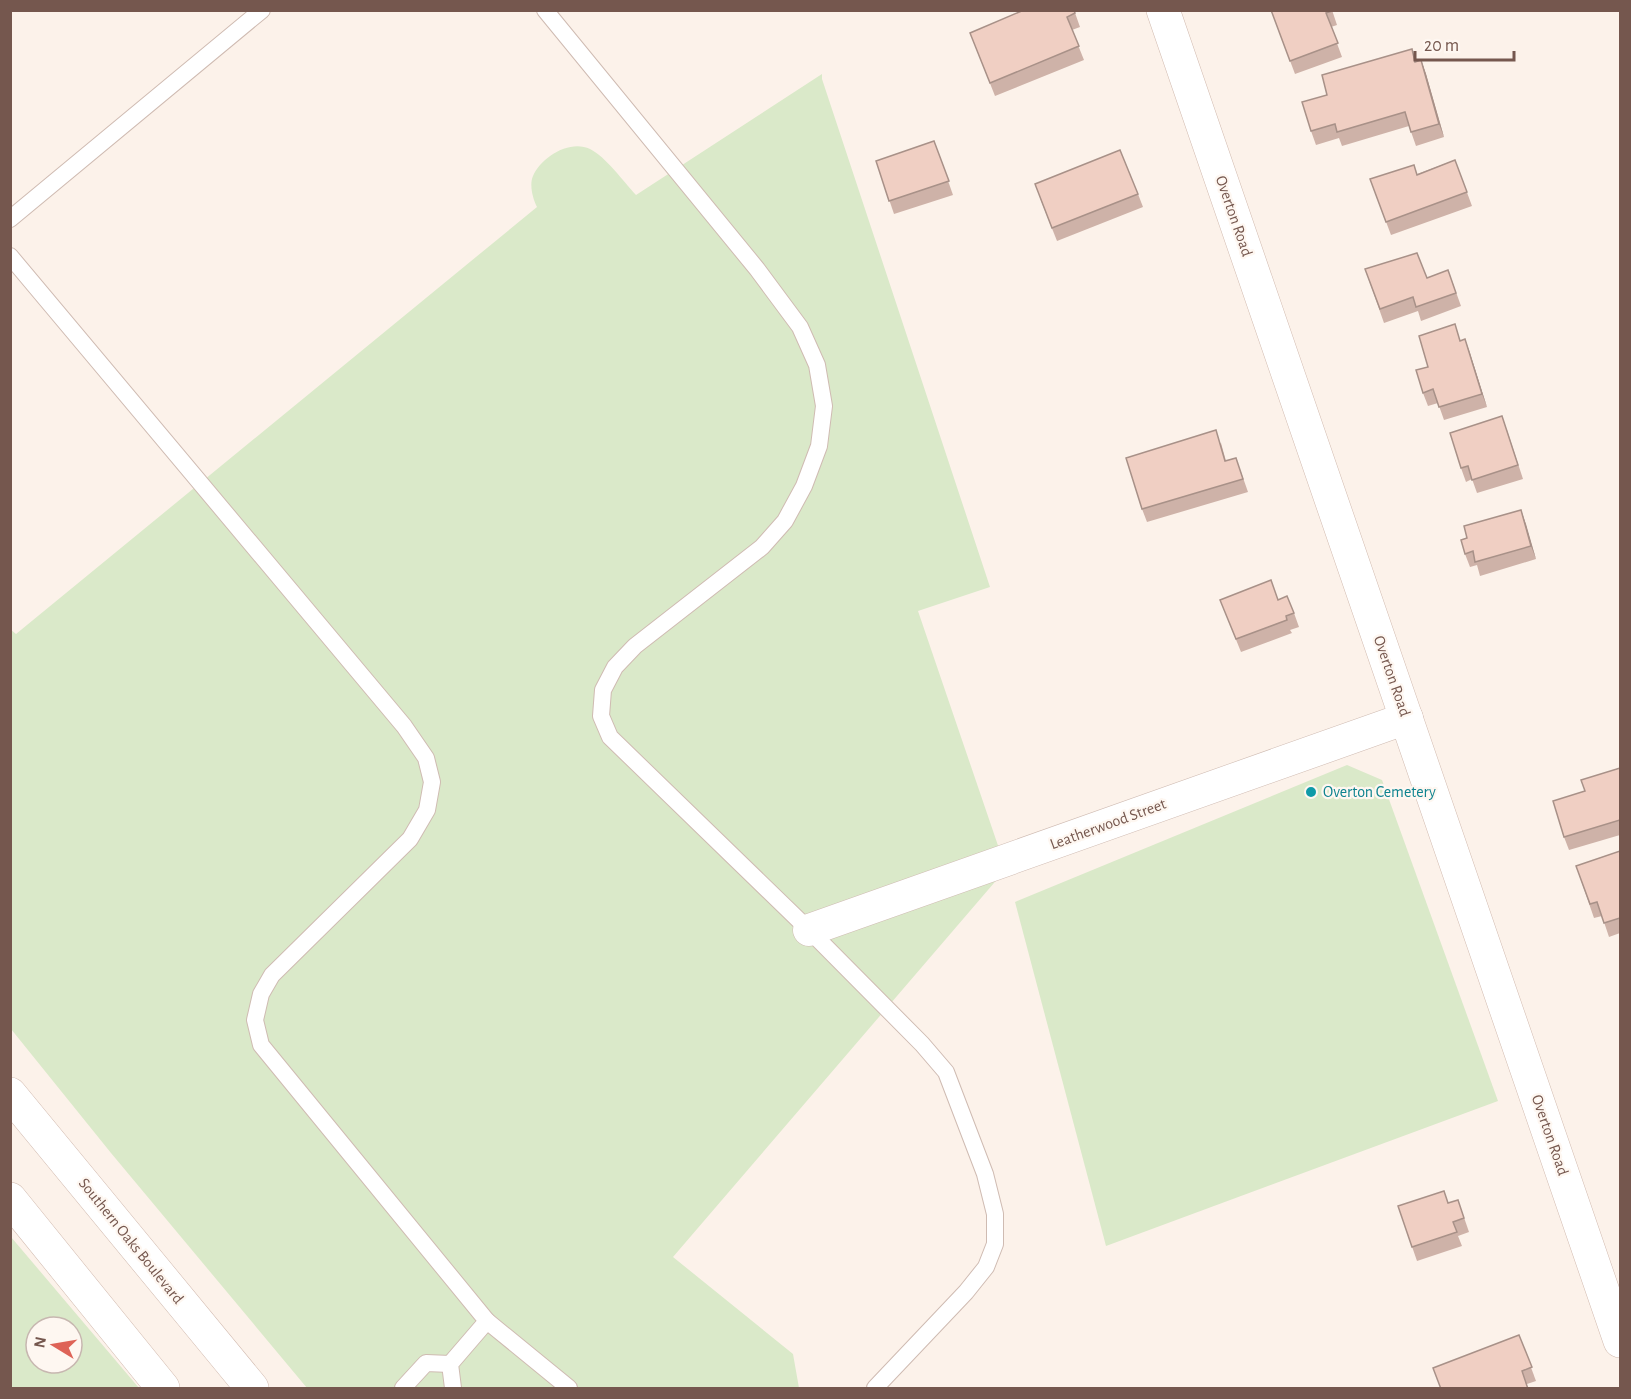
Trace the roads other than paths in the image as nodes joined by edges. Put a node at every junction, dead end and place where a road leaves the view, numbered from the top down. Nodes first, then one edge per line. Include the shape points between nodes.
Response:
1 (262, 10) edge
2 (545, 10) edge
3 (1163, 10) edge
4 (10, 219) edge
5 (10, 256) edge
6 (1407, 718) junction
7 (809, 930) junction
8 (10, 1094) edge
9 (10, 1199) edge
10 (487, 1321) junction
11 (1620, 1341) edge
12 (450, 1364) junction
13 (163, 1389) edge
14 (252, 1389) edge
15 (403, 1389) edge
16 (453, 1389) edge
17 (569, 1389) edge
18 (875, 1389) edge

1 - 4 lane
2 - 7 lane via 757,269 800,327 817,365 824,406 819,446 785,521 762,547 635,646 615,667 603,690 601,716 610,737
3 - 6 street, Overton Road
5 - 10 lane via 404,726 426,758 432,782 427,810 410,839 272,975 261,994 255,1020 261,1045
6 - 7 street, Leatherwood Street
6 - 11 street, Overton Road
7 - 18 lane via 946,1072 985,1174 995,1214 994,1244 986,1267
8 - 14 street, Southern Oaks Boulevard
9 - 13 street
10 - 12 lane
10 - 17 lane
12 - 15 lane via 426,1363
12 - 16 lane

